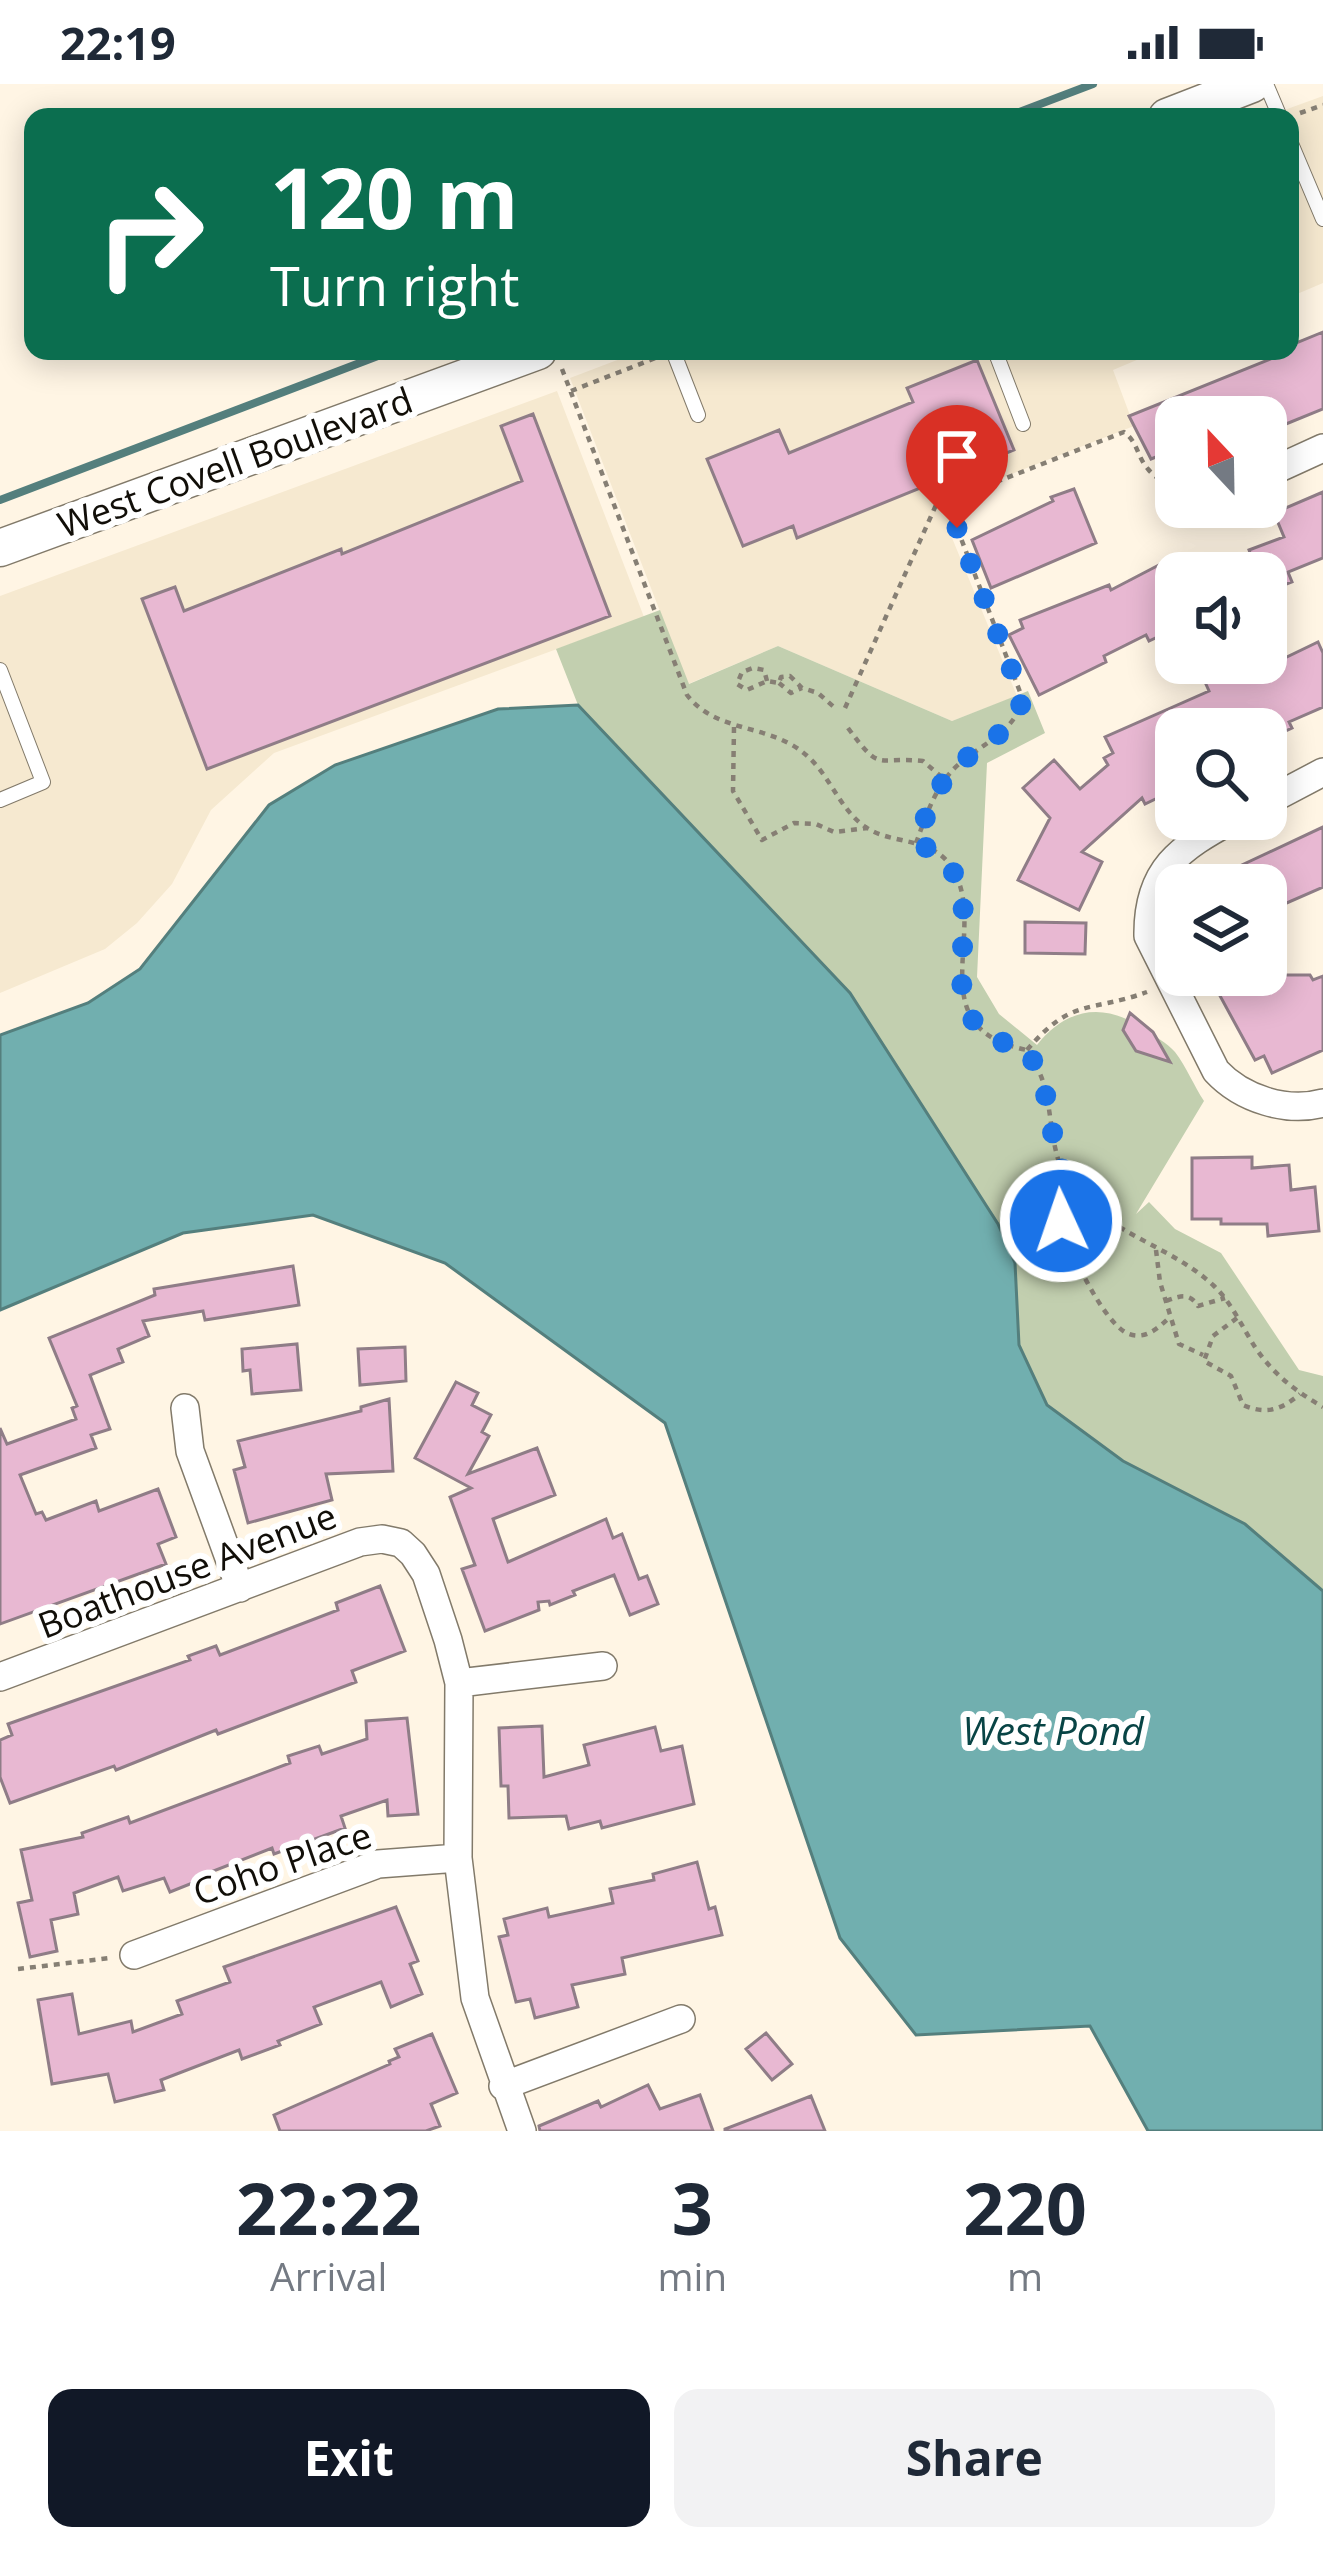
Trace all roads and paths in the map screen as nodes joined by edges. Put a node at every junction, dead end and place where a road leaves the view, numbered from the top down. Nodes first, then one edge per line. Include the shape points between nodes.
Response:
1 (1252, 84) edge
2 (1190, 108) edge
3 (1299, 162) edge
4 (1323, 218) edge
5 (513, 360) edge
6 (559, 360) edge
7 (650, 360) edge
8 (676, 360) edge
9 (998, 360) edge
10 (571, 391) junction
11 (698, 416) dead end
12 (1023, 424) dead end
13 (1323, 448) edge
14 (1287, 464) edge
15 (1155, 476) edge
16 (945, 485) dead end
17 (0, 548) edge
18 (0, 670) edge
19 (767, 681) junction
20 (778, 683) junction
21 (802, 688) junction
22 (845, 707) dead end
23 (835, 708) dead end
24 (734, 724) junction
25 (848, 728) dead end
26 (1323, 772) edge
27 (945, 780) junction
28 (1287, 791) edge
29 (0, 800) edge
30 (868, 828) junction
31 (1196, 840) edge
32 (916, 843) junction
33 (1172, 864) edge
34 (1155, 888) edge
35 (1155, 950) edge
36 (1155, 989) edge
37 (1178, 996) edge
38 (1027, 1049) junction
39 (1323, 1103) edge
40 (1066, 1176) junction
41 (1156, 1250) junction
42 (1225, 1298) junction
43 (1165, 1301) junction
44 (1170, 1317) junction
45 (1238, 1318) junction
46 (1203, 1355) junction
47 (1300, 1394) junction
48 (1323, 1407) edge
49 (185, 1408) dead end
50 (240, 1588) junction
51 (603, 1666) dead end
52 (0, 1678) edge
53 (459, 1683) junction
54 (458, 1858) junction
55 (134, 1955) joint
56 (17, 1970) dead end
57 (681, 2019) dead end
58 (503, 2086) junction
59 (521, 2131) edge

1 - 2 main road
3 - 4 lane
5 - 17 main road, West Covell Boulevard
6 - 10 path
7 - 10 path
8 - 11 lane
9 - 12 lane
10 - 24 path via 687,695 714,719
13 - 14 street
15 - 27 path via 1124,432 973,491 957,528 1022,708
16 - 22 path
18 - 29 lane via 43,782
19 - 19 path via 764,670 753,668 737,684 747,690
19 - 20 path
20 - 21 path via 790,694
20 - 21 path via 786,675
21 - 23 path
24 - 30 path via 791,743 819,764
24 - 30 path via 734,791 762,840 794,823 834,832
25 - 27 path via 873,759 923,761
26 - 28 street
27 - 32 path
30 - 32 path
31 - 33 street
32 - 38 path via 944,858 960,882 966,910 959,970 973,1018 1008,1046
34 - 35 street via 1148,936
36 - 38 path via 1068,1011
37 - 39 street via 1229,1085 1299,1110
38 - 40 path
40 - 41 path via 1107,1219
40 - 44 path via 1061,1221 1113,1323 1138,1335
41 - 42 path via 1180,1259
41 - 43 path
42 - 43 path via 1206,1306 1183,1295
42 - 45 path
43 - 44 path
44 - 46 path via 1179,1344
45 - 46 path
45 - 47 path
46 - 47 path via 1231,1376 1243,1405 1254,1410 1275,1411
47 - 48 path
49 - 50 street via 190,1451
50 - 52 street, Boathouse Avenue
50 - 53 street, Boathouse Avenue via 360,1543 401,1543 426,1574
51 - 53 street
53 - 54 street
54 - 55 street, Coho Place via 378,1864
54 - 58 street via 475,1998
55 - 56 path
57 - 58 street
58 - 59 street

